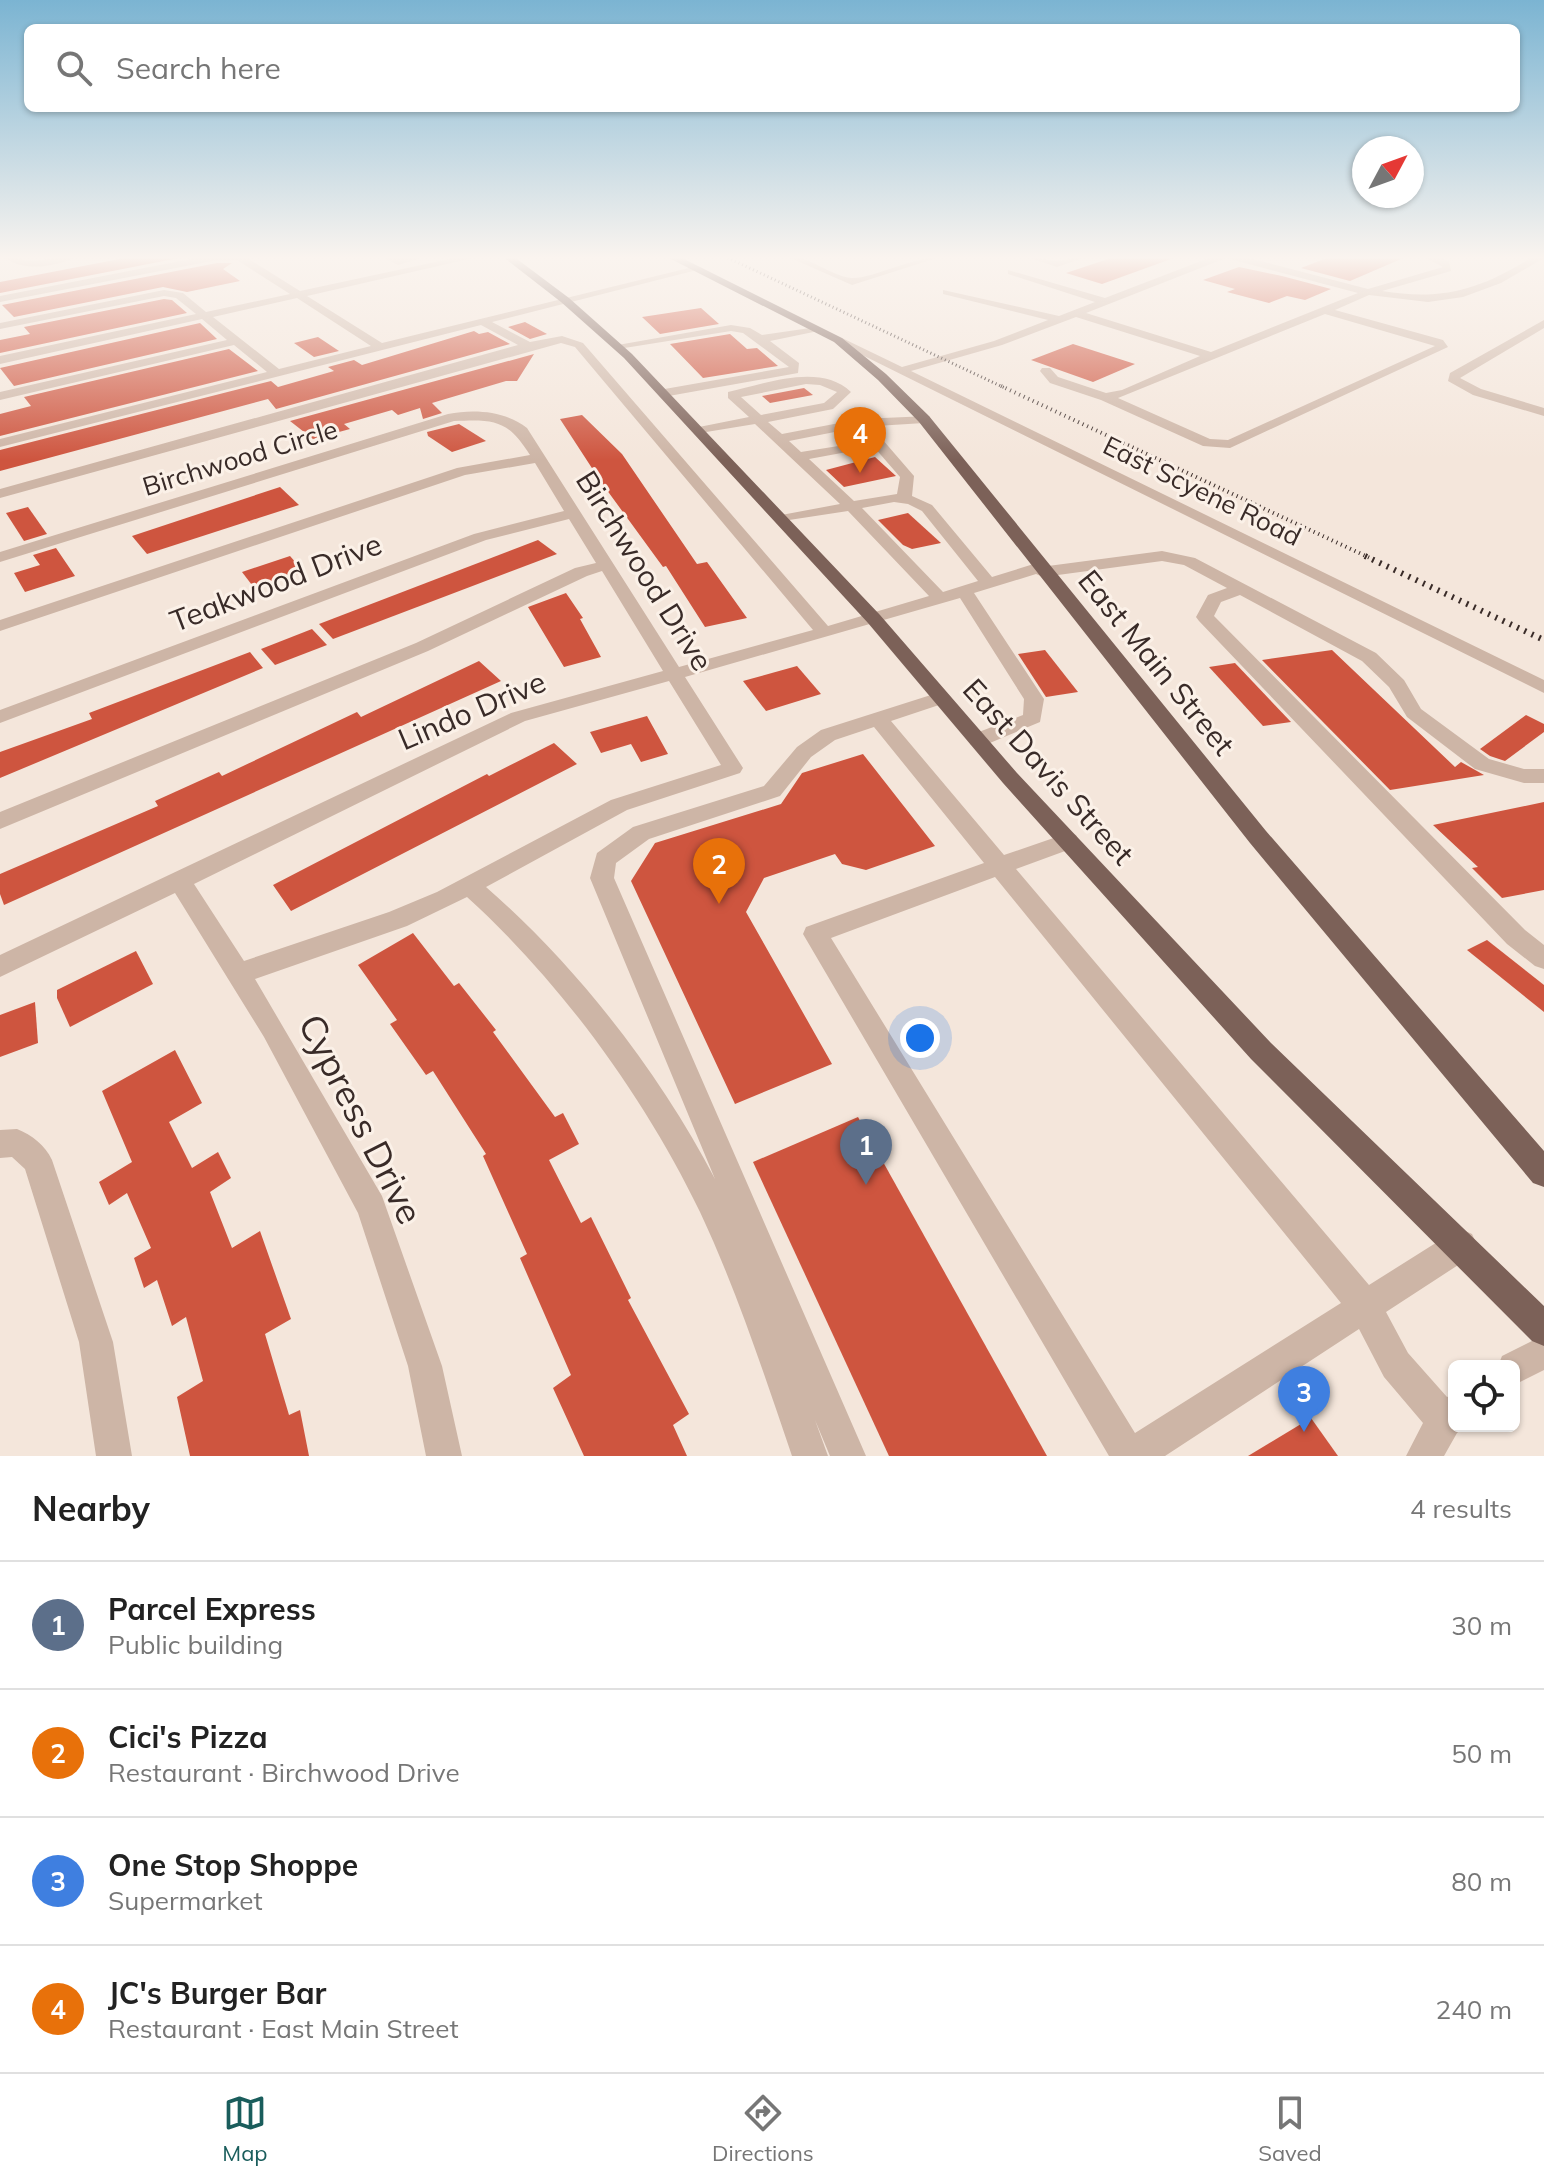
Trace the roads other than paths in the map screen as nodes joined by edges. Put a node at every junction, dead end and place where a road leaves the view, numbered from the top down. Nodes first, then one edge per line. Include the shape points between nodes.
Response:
1 (167, 324) edge
2 (214, 324) edge
3 (345, 324) edge
4 (470, 324) edge
5 (487, 324) edge
6 (593, 324) edge
7 (805, 324) edge
8 (1046, 324) edge
9 (1110, 324) edge
10 (1290, 324) edge
11 (1374, 324) edge
12 (1542, 324) edge
13 (817, 330) junction
14 (760, 339) junction
15 (838, 340) junction
16 (236, 341) junction
17 (528, 346) junction
18 (618, 346) junction
19 (380, 347) junction
20 (1211, 356) junction
21 (0, 360) edge
22 (903, 371) junction
23 (1046, 371) dead end
24 (276, 373) junction
25 (882, 377) junction
26 (663, 393) junction
27 (0, 396) edge
28 (1105, 397) junction
29 (1544, 412) edge
30 (496, 418) joint
31 (924, 419) junction
32 (758, 420) junction
33 (860, 423) junction
34 (699, 431) junction
35 (777, 439) junction
36 (877, 442) junction
37 (0, 443) edge
38 (797, 457) junction
39 (540, 458) junction
40 (0, 494) edge
41 (904, 500) junction
42 (851, 506) junction
43 (574, 513) junction
44 (781, 519) junction
45 (0, 557) edge
46 (607, 565) junction
47 (1042, 569) junction
48 (988, 583) junction
49 (1240, 589) junction
50 (964, 591) junction
51 (940, 598) junction
52 (874, 619) junction
53 (0, 626) edge
54 (824, 632) junction
55 (675, 672) junction
56 (1544, 687) edge
57 (941, 698) junction
58 (0, 717) edge
59 (878, 719) junction
60 (978, 740) junction
61 (1544, 776) edge
62 (0, 821) edge
63 (1068, 841) junction
64 (998, 868) junction
65 (180, 881) junction
66 (469, 885) junction
67 (1544, 959) edge
68 (0, 967) edge
69 (238, 974) junction
70 (0, 1144) edge
71 (1544, 1173) edge
72 (1461, 1245) junction
73 (1365, 1306) junction
74 (1544, 1329) edge
75 (1544, 1352) edge
76 (1520, 1365) edge
77 (1448, 1415) edge
78 (1448, 1418) edge
79 (114, 1456) edge
80 (444, 1456) edge
81 (810, 1456) edge
82 (848, 1456) edge
83 (1130, 1456) edge
84 (1424, 1456) edge

1 - 21 street
2 - 16 street
3 - 19 street
4 - 19 street
5 - 17 street
6 - 18 main road, East Davis Street
7 - 13 main road, East Main Street
8 - 22 street via 998,347
9 - 20 street
10 - 20 street
11 - 28 street via 1442,347 1230,444 1208,443
12 - 29 street via 1454,376 1454,381
13 - 14 street
13 - 15 main road, East Main Street
14 - 18 street via 731,328
14 - 26 street via 794,370
15 - 22 street, East Scyene Road
15 - 25 main road, East Main Street
16 - 24 street
16 - 27 street
17 - 40 street
17 - 54 street via 562,339 579,345
18 - 26 main road, East Davis Street
19 - 24 street
20 - 28 street
22 - 25 street
22 - 56 street, East Scyene Road
23 - 28 street via 1054,380
24 - 37 street
25 - 31 main road, East Main Street
26 - 34 main road, East Davis Street
30 - 39 street, Birchwood Drive via 513,423
30 - 45 street, Birchwood Circle via 453,417
31 - 33 street
31 - 47 main road, East Main Street
32 - 32 street via 732,395 819,380 835,382 845,392 828,406
32 - 34 street
32 - 35 street
33 - 35 street
33 - 36 street
34 - 44 main road, East Davis Street
35 - 38 street
36 - 38 street
36 - 41 street via 907,476
38 - 42 street
39 - 43 street, Birchwood Drive
39 - 53 street via 462,471
41 - 42 street
41 - 48 street via 927,508
42 - 44 street
42 - 51 street
43 - 46 street, Birchwood Drive
43 - 58 street, Teakwood Drive via 480,537
44 - 52 main road, East Davis Street
46 - 55 street, Birchwood Drive
46 - 62 street
47 - 48 street, Lindo Drive
47 - 49 street, Lindo Drive via 1162,556 1189,561
47 - 71 main road, East Main Street via 1258,837
48 - 50 street, Lindo Drive
49 - 61 street, Lindo Drive via 1369,657 1397,684 1414,713 1482,764
49 - 67 street via 1214,599 1205,617 1516,937
50 - 51 street, Lindo Drive
50 - 60 street via 1034,699 1033,718
51 - 52 street, Lindo Drive
52 - 54 street, Lindo Drive
52 - 57 main road, East Davis Street
54 - 55 street, Lindo Drive
55 - 65 street, Lindo Drive via 518,717
55 - 66 street, Birchwood Drive via 733,768 619,805
57 - 59 street
57 - 60 main road, East Davis Street
59 - 64 street
59 - 82 street via 828,735 804,752 772,791 641,833 605,859 602,878
60 - 63 main road, East Davis Street
63 - 64 street
63 - 72 main road, East Davis Street via 1261,1051
64 - 73 street
64 - 83 street via 815,934
65 - 68 street, Lindo Drive
65 - 69 street, Cypress Drive
66 - 69 street via 398,919
66 - 81 street via 511,920 571,988 644,1088 694,1169 762,1321
69 - 80 street, Cypress Drive via 371,1207 425,1366
70 - 79 street via 17,1143 37,1160 96,1342
72 - 73 street
72 - 74 main road, East Davis Street
73 - 77 street via 1396,1365
73 - 83 street
75 - 76 street
78 - 84 street

